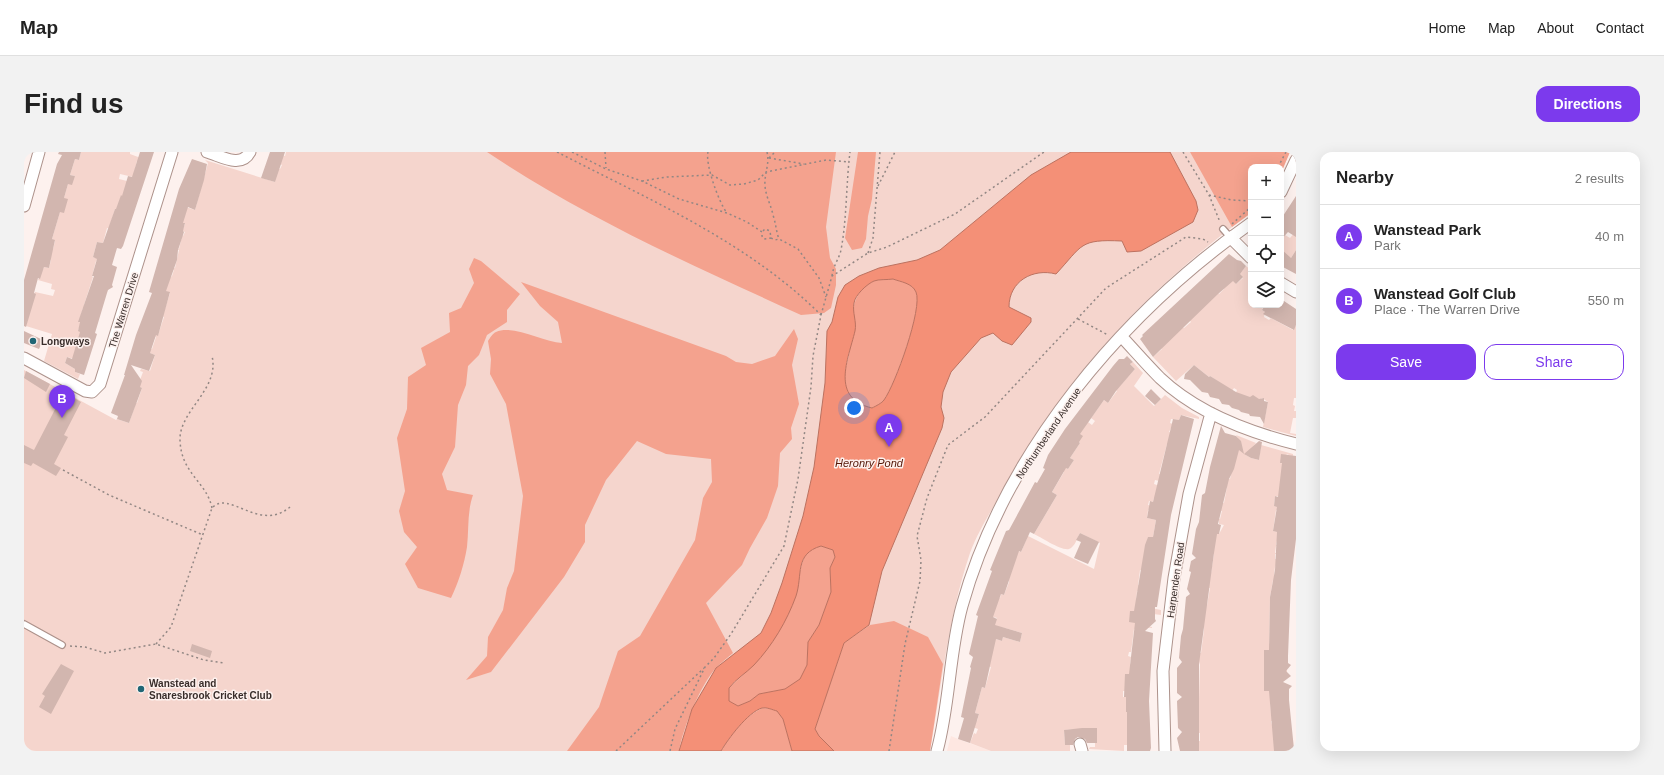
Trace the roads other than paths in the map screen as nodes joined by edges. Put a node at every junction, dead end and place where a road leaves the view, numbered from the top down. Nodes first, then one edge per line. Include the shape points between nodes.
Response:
1 (39, 152) edge
2 (172, 152) edge
3 (207, 152) edge
4 (250, 152) edge
5 (1295, 165) edge
6 (1284, 186) edge
7 (24, 206) edge
8 (1248, 224) edge
9 (1227, 233) junction
10 (1248, 255) edge
11 (1284, 286) edge
12 (1296, 292) edge
13 (1118, 339) junction
14 (24, 358) edge
15 (1211, 413) junction
16 (1296, 444) edge
17 (24, 624) edge
18 (62, 645) road end
19 (937, 751) edge
20 (1165, 751) edge

1 - 7 street
2 - 14 street, The Warren Drive via 100,384 92,392 86,391
3 - 4 street via 237,162 246,158
5 - 6 street
8 - 9 street, Northumberland Avenue
9 - 10 street
9 - 13 street, Northumberland Avenue via 1217,247 1172,285
11 - 12 street
13 - 15 street via 1181,395
13 - 19 street, Northumberland Avenue via 1068,400 1040,441 1013,484 983,545 962,608
15 - 16 street via 1246,430
15 - 20 street, Harpenden Road via 1190,494 1174,578 1163,671
17 - 18 lane

